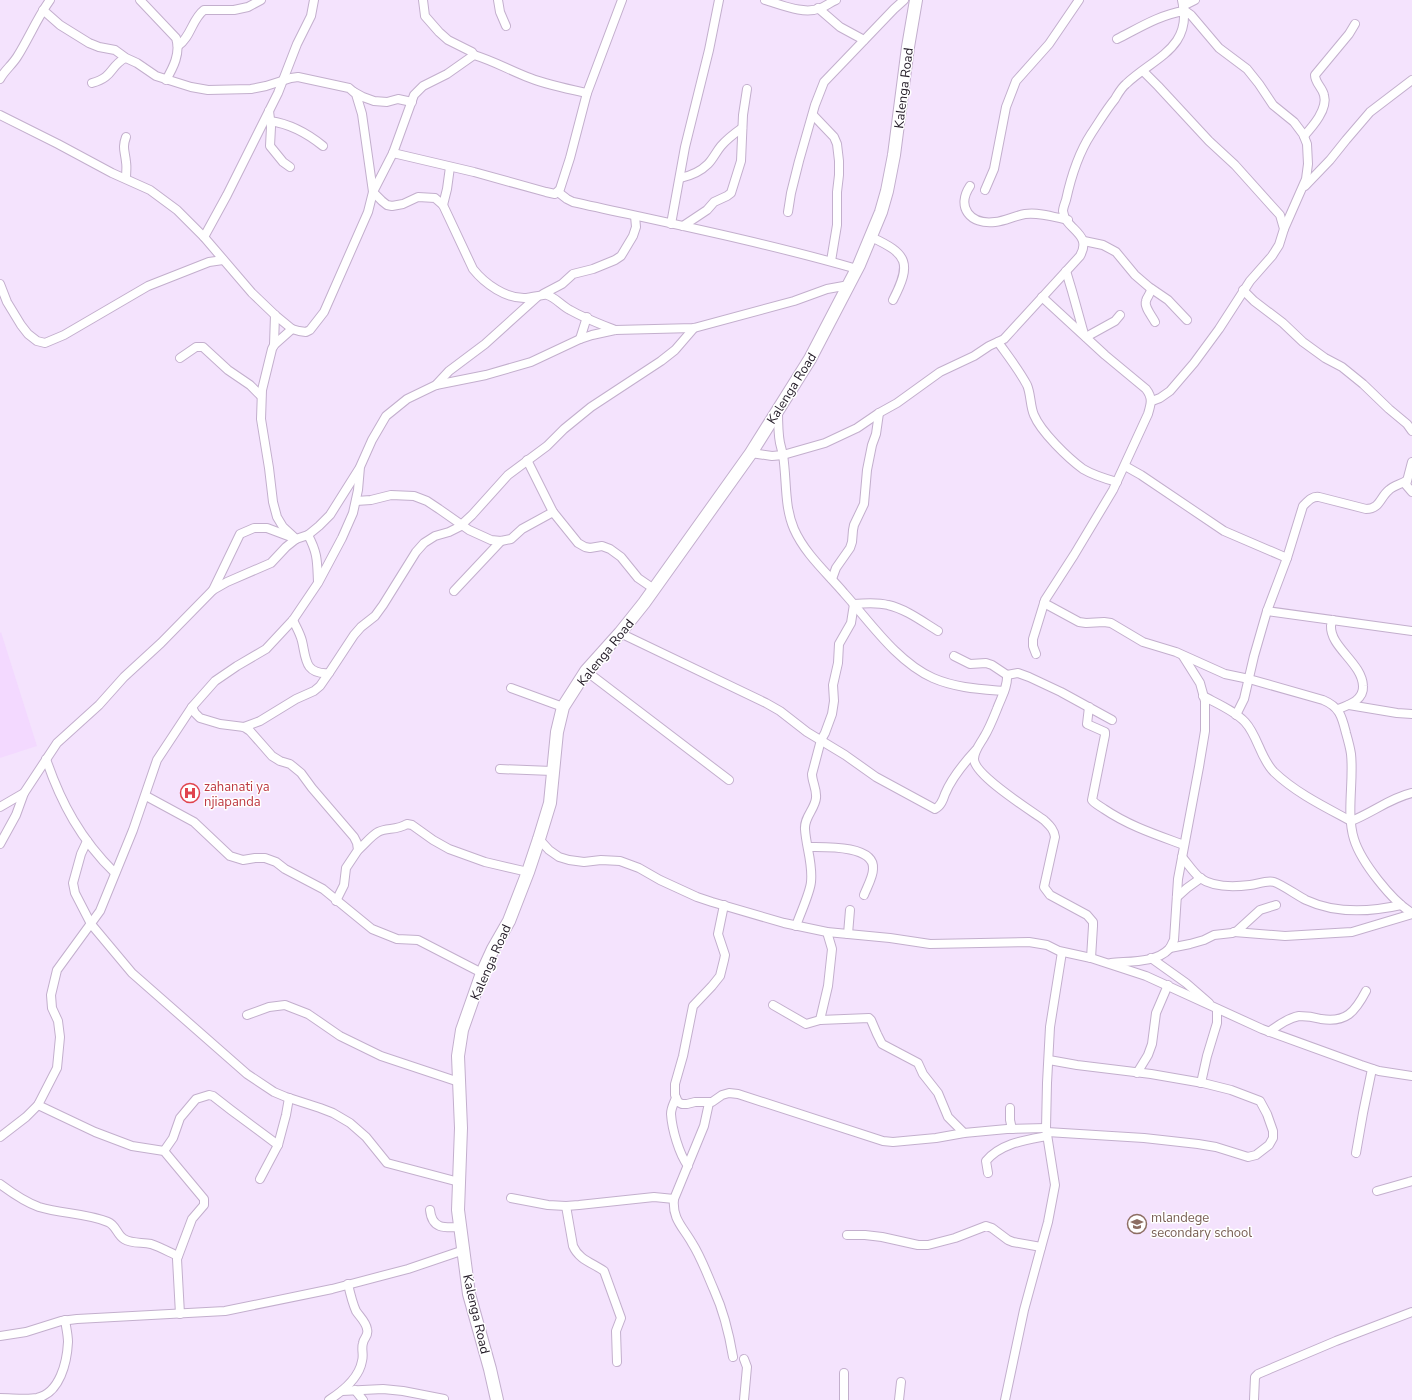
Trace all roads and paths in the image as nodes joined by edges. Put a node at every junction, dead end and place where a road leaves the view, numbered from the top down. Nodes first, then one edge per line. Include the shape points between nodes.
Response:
1 (140, 0) edge
2 (261, 0) edge
3 (314, 0) edge
4 (423, 0) edge
5 (498, 0) edge
6 (622, 0) edge
7 (719, 0) edge
8 (765, 0) edge
9 (836, 0) edge
10 (904, 0) edge
11 (916, 0) edge
12 (1079, 0) edge
13 (1195, 0) edge
14 (46, 4) edge
15 (1183, 7) edge
16 (818, 8) junction
17 (1355, 24) dead end
18 (506, 26) dead end
19 (1117, 39) dead end
20 (864, 40) junction
21 (178, 46) junction
22 (474, 55) junction
23 (125, 58) junction
24 (1143, 71) junction
25 (0, 79) edge
26 (166, 80) junction
27 (282, 80) junction
28 (1412, 80) edge
29 (92, 83) dead end
30 (747, 89) dead end
31 (353, 92) junction
32 (587, 92) junction
33 (412, 102) junction
34 (268, 110) junction
35 (0, 115) edge
36 (813, 115) junction
37 (270, 121) junction
38 (742, 128) junction
39 (1304, 136) junction
40 (126, 137) dead end
41 (323, 146) dead end
42 (393, 153) junction
43 (290, 167) dead end
44 (450, 167) junction
45 (126, 178) junction
46 (680, 178) junction
47 (970, 186) dead end
48 (1303, 188) junction
49 (985, 190) dead end
50 (373, 192) junction
51 (558, 192) junction
52 (443, 204) junction
53 (788, 212) dead end
54 (635, 216) junction
55 (1068, 220) junction
56 (671, 224) junction
57 (683, 226) junction
58 (1284, 229) junction
59 (204, 237) junction
60 (871, 237) junction
61 (1084, 241) junction
62 (223, 260) junction
63 (831, 261) junction
64 (857, 269) junction
65 (1066, 272) junction
66 (0, 284) edge
67 (849, 285) junction
68 (1151, 289) junction
69 (1243, 290) junction
70 (540, 296) junction
71 (1042, 297) junction
72 (893, 300) dead end
73 (275, 315) junction
74 (1120, 315) dead end
75 (587, 317) junction
76 (1187, 320) dead end
77 (1155, 322) dead end
78 (694, 328) junction
79 (292, 329) junction
80 (615, 330) junction
81 (1085, 336) junction
82 (580, 339) junction
83 (998, 342) junction
84 (274, 345) junction
85 (180, 358) dead end
86 (436, 385) junction
87 (261, 396) junction
88 (1152, 401) junction
89 (778, 409) junction
90 (879, 413) junction
91 (1412, 431) edge
92 (752, 453) junction
93 (783, 455) junction
94 (527, 460) junction
95 (1412, 462) edge
96 (1125, 466) junction
97 (360, 467) junction
98 (1406, 481) junction
99 (1117, 482) junction
100 (1412, 492) edge
101 (356, 501) junction
102 (552, 512) junction
103 (461, 525) junction
104 (308, 535) junction
105 (296, 539) junction
106 (501, 542) junction
107 (1287, 558) junction
108 (832, 580) junction
109 (318, 583) junction
110 (654, 589) junction
111 (213, 590) junction
112 (454, 591) dead end
113 (1044, 603) junction
114 (854, 604) junction
115 (1268, 611) junction
116 (293, 620) junction
117 (1333, 620) junction
118 (938, 631) dead end
119 (1412, 631) edge
120 (620, 633) junction
121 (1036, 654) dead end
122 (954, 656) dead end
123 (1183, 656) junction
124 (586, 671) junction
125 (328, 673) junction
126 (1006, 675) junction
127 (1249, 679) junction
128 (511, 688) dead end
129 (1004, 691) junction
130 (1203, 696) junction
131 (1349, 705) junction
132 (192, 707) junction
133 (563, 707) junction
134 (1089, 707) junction
135 (1338, 709) junction
136 (1412, 714) edge
137 (1236, 715) junction
138 (1112, 720) dead end
139 (244, 727) junction
140 (821, 740) junction
141 (976, 750) junction
142 (46, 759) junction
143 (500, 769) dead end
144 (552, 771) junction
145 (729, 780) dead end
146 (24, 793) junction
147 (1412, 793) edge
148 (146, 796) junction
149 (0, 807) edge
150 (1351, 822) junction
151 (539, 839) junction
152 (87, 841) junction
153 (0, 844) edge
154 (1184, 845) junction
155 (809, 847) junction
156 (358, 850) junction
157 (1182, 857) junction
158 (528, 872) junction
159 (114, 873) junction
160 (1201, 878) junction
161 (864, 895) dead end
162 (1177, 897) junction
163 (336, 901) junction
164 (724, 905) junction
165 (1276, 905) dead end
166 (1401, 905) junction
167 (850, 910) dead end
168 (1412, 913) edge
169 (91, 924) junction
170 (796, 926) junction
171 (827, 932) junction
172 (1234, 932) junction
173 (848, 934) junction
174 (1170, 948) junction
175 (1062, 952) junction
176 (1091, 958) junction
177 (1151, 958) junction
178 (1107, 963) junction
179 (482, 973) junction
180 (1168, 985) junction
181 (1366, 991) dead end
182 (772, 1005) dead end
183 (1215, 1008) junction
184 (247, 1015) dead end
185 (820, 1020) junction
186 (1270, 1032) junction
187 (1049, 1060) junction
188 (1372, 1069) junction
189 (1137, 1073) junction
190 (1412, 1076) edge
191 (459, 1082) junction
192 (1201, 1082) junction
193 (289, 1098) junction
194 (676, 1098) junction
195 (709, 1102) junction
196 (38, 1104) junction
197 (1010, 1108) dead end
198 (1012, 1129) junction
199 (1047, 1132) junction
200 (964, 1133) junction
201 (0, 1137) edge
202 (278, 1145) junction
203 (164, 1151) junction
204 (1356, 1153) dead end
205 (688, 1166) junction
206 (988, 1173) dead end
207 (260, 1179) dead end
208 (1412, 1181) edge
209 (459, 1182) junction
210 (0, 1184) edge
211 (1377, 1191) dead end
212 (511, 1198) dead end
213 (674, 1199) junction
214 (566, 1206) junction
215 (430, 1210) dead end
216 (460, 1227) junction
217 (847, 1235) dead end
218 (1041, 1247) junction
219 (464, 1250) junction
220 (178, 1256) junction
221 (348, 1284) junction
222 (1412, 1312) edge
223 (180, 1314) junction
224 (65, 1320) junction
225 (0, 1336) edge
226 (733, 1357) dead end
227 (744, 1359) dead end
228 (618, 1362) dead end
229 (844, 1373) dead end
230 (901, 1382) dead end
231 (355, 1390) junction
232 (342, 1391) junction
233 (0, 1398) edge
234 (444, 1399) edge
235 (329, 1400) edge
236 (363, 1400) edge
237 (498, 1400) edge
238 (744, 1400) edge
239 (844, 1400) edge
240 (899, 1400) edge
241 (1005, 1400) edge
242 (1254, 1400) edge

1 - 21 street via 176,38
2 - 21 street via 248,7 234,10 204,10 186,39
3 - 27 street via 310,16
4 - 22 street via 425,16 439,32
5 - 18 street
6 - 32 street
7 - 46 street
8 - 16 street via 796,9
9 - 16 street
10 - 20 street
11 - 60 main road, Kalenga Road via 894,155 881,212
12 - 49 street via 1049,44 1016,81 1006,108 994,170
13 - 15 street
14 - 23 street via 60,25 89,43 99,48 115,50
14 - 25 street via 16,59
15 - 19 street
15 - 24 street via 1182,32 1174,45
15 - 39 street via 1219,48 1247,69 1273,105 1300,128
16 - 20 street via 840,27
17 - 39 street via 1315,75 1317,84 1324,94 1324,103 1319,117
20 - 36 street via 824,82
21 - 26 street
22 - 32 street via 557,87
22 - 33 street via 417,91
23 - 26 street
23 - 29 street via 116,64 106,78
24 - 55 street via 1124,85 1083,146 1063,211
24 - 58 street via 1280,215
26 - 27 street via 208,90 251,89
27 - 31 street via 298,77 316,80 349,88
27 - 34 street
28 - 48 street via 1370,112
30 - 38 street
31 - 33 street via 374,101 388,102 401,99
31 - 50 street via 356,94 362,114
32 - 51 street via 570,158
33 - 42 street
34 - 37 street
34 - 59 street
35 - 45 street
36 - 53 street via 799,161
36 - 63 street via 834,137 837,144 837,225
37 - 41 street via 292,126
37 - 43 street via 270,146 282,162
38 - 46 street via 727,140 702,169
38 - 57 street via 741,161 731,193 714,202 707,210
39 - 48 street via 1308,164
40 - 45 street via 123,152
42 - 44 street
42 - 50 street
44 - 51 street via 546,192
44 - 52 street
45 - 59 street via 150,190 177,210
46 - 56 street
47 - 55 street via 964,206 969,216 977,220 993,223 1024,214
48 - 58 street
50 - 52 street via 387,205 392,206 418,197 435,198
50 - 79 street via 368,212 324,312 310,330 306,332
51 - 54 street via 573,202
52 - 70 street via 473,269 480,278 501,292 515,297
54 - 56 street
54 - 70 street via 636,227 633,236 621,256 598,267 573,274 562,284
55 - 61 street
56 - 57 street
57 - 63 street
58 - 69 street via 1272,256
59 - 62 street
60 - 64 main road, Kalenga Road
60 - 72 street via 886,244 902,258 904,275
61 - 65 street via 1084,249 1080,256
61 - 68 street via 1103,245 1116,252 1135,275
62 - 66 street via 208,262 148,286 64,335 45,343 37,341 21,325
62 - 73 street via 252,294
63 - 64 street
64 - 67 main road, Kalenga Road
65 - 71 street
65 - 81 street
67 - 78 street via 827,289
67 - 89 main road, Kalenga Road via 810,359
68 - 76 street via 1168,300
68 - 77 street via 1146,303
69 - 88 street via 1191,367 1170,391
69 - 91 street via 1302,342 1342,367 1363,384
70 - 75 street via 548,295 565,307
70 - 86 street via 485,344 449,371
71 - 81 street
71 - 83 street via 1011,332
73 - 79 street
73 - 84 street
74 - 81 street via 1115,321
75 - 80 street
75 - 82 street
78 - 80 street
78 - 94 street via 661,362 591,407
79 - 84 street
80 - 82 street
81 - 88 street via 1146,389
82 - 86 street via 525,364
83 - 90 street via 940,372
83 - 99 street via 1028,387 1034,416 1046,433 1084,469
84 - 87 street
85 - 87 street via 196,347 203,348
86 - 97 street via 407,399 386,416
87 - 105 street via 261,419 273,502 283,527
88 - 96 street
89 - 92 main road, Kalenga Road
89 - 93 street
90 - 93 street via 857,428 825,443
90 - 108 street via 867,470 864,504 854,525 850,548 836,568
92 - 93 street
92 - 110 main road, Kalenga Road
93 - 108 street via 789,514 794,530 804,547
94 - 102 street
94 - 103 street via 508,474
95 - 98 street
96 - 99 street
96 - 107 street via 1224,531
97 - 101 street
97 - 104 street via 330,515
98 - 100 street
98 - 107 street via 1390,489 1371,509 1315,496 1303,506
99 - 113 street
101 - 103 street via 391,495 414,496 427,501
101 - 109 street via 342,538
102 - 106 street via 522,529 511,539
102 - 110 street via 578,543 590,548 602,546 610,549 621,557 638,578
103 - 106 street
103 - 125 street via 430,539 419,548 375,616 354,635
104 - 105 street
104 - 109 street via 316,553
105 - 111 street via 271,563
105 - 111 street via 267,528 254,528 240,534
106 - 112 street
107 - 115 street
108 - 114 street
109 - 116 street
110 - 120 main road, Kalenga Road
111 - 142 street via 99,705 57,743
113 - 121 street via 1033,639
113 - 123 street via 1079,622 1110,623 1143,642
114 - 118 street via 889,605
114 - 129 street via 899,654 932,678 971,689
114 - 140 street via 851,623 839,644 832,714
115 - 117 street
115 - 127 street
116 - 125 street via 300,634 308,665 319,673
116 - 132 street via 266,649 215,681
117 - 119 street
117 - 131 street via 1333,635 1359,671 1363,681 1363,693
120 - 124 main road, Kalenga Road
120 - 140 street via 766,703
122 - 126 street via 970,664 992,665
123 - 127 street via 1225,674
123 - 130 street via 1200,683
124 - 133 main road, Kalenga Road
124 - 145 street
125 - 139 street via 314,691
126 - 129 street
126 - 134 street via 1018,674 1029,677
127 - 135 street via 1323,700
127 - 137 street via 1244,699
128 - 133 street
129 - 141 street via 985,737
130 - 137 street
130 - 154 street via 1205,731
131 - 135 street
131 - 136 street
132 - 139 street via 200,718
132 - 148 street via 157,760
133 - 144 main road, Kalenga Road
134 - 138 street
134 - 154 street via 1087,724 1105,732 1092,800 1094,803 1143,830
135 - 150 street via 1344,722 1351,753
137 - 150 street via 1245,722 1273,771 1321,806
139 - 156 street via 250,730 276,759 290,764 301,773 356,839
140 - 141 street via 876,777 935,809 940,806 947,789 964,763
140 - 155 street via 812,774 817,792 816,799 805,829
141 - 176 street via 974,762 983,775 1044,820 1054,832 1044,887 1050,895 1091,919
142 - 146 street
142 - 152 street via 71,818
143 - 144 street
144 - 151 main road, Kalenga Road via 550,804
146 - 149 street
146 - 153 street via 16,815
147 - 150 street via 1399,796
148 - 159 street
148 - 163 street via 194,822 230,856 243,860 265,858 276,862 323,889
150 - 166 street via 1354,839 1361,855 1385,889
151 - 158 main road, Kalenga Road
151 - 164 street via 559,857 584,862 620,861 640,868 697,897
152 - 159 street
152 - 169 street via 73,883 75,893
154 - 157 street
155 - 161 street via 830,846 867,855 872,860 873,868
155 - 170 street via 811,883
156 - 158 street via 378,832 397,829 407,824 449,849 485,862
156 - 163 street via 346,868 344,885
157 - 160 street
157 - 162 street
158 - 179 main road, Kalenga Road via 509,921
159 - 169 street via 100,911
160 - 162 street
160 - 166 street via 1225,886 1275,882 1326,908 1385,909
162 - 174 street via 1174,940
163 - 179 street via 372,929 396,939 418,940
164 - 170 street
164 - 194 street via 718,934 725,955 724,960 720,976 693,1006 676,1084
165 - 172 street via 1260,910
166 - 168 street
167 - 173 street
168 - 172 street via 1352,932 1284,936
169 - 193 street via 132,973 247,1074 274,1092
169 - 196 street via 57,970 53,983 52,1008 58,1021 59,1053 56,1068
170 - 171 street
171 - 173 street
171 - 185 street via 832,949 828,986
172 - 174 street
173 - 175 street via 930,944 1030,942
174 - 177 street via 1161,955
175 - 176 street
175 - 187 street via 1050,1027
176 - 178 street
177 - 178 street
177 - 183 street
178 - 180 street
179 - 191 main road, Kalenga Road via 462,1030 458,1056
180 - 183 street
180 - 189 street via 1156,1013 1152,1044
181 - 186 street via 1355,1010 1344,1018 1331,1020 1297,1017 1282,1023
182 - 185 street via 804,1024
183 - 186 street
183 - 192 street via 1218,1023
184 - 191 street via 269,1007 285,1005 308,1014 340,1036 381,1056
185 - 200 street via 870,1019 882,1044 918,1063 938,1093 948,1117
186 - 188 street
187 - 189 street
187 - 199 street
188 - 190 street
188 - 204 street
189 - 192 street
191 - 209 main road, Kalenga Road
192 - 199 street via 1260,1101 1273,1131 1269,1145 1256,1155 1248,1157 1198,1144
193 - 202 street
193 - 209 street via 333,1113 350,1124 366,1137 387,1163
194 - 195 street via 682,1104
194 - 205 street via 671,1113 681,1154
195 - 200 street via 729,1093 738,1094 883,1141 936,1138
195 - 205 street via 704,1126
196 - 201 street
196 - 203 street via 95,1132 132,1146
197 - 198 street
198 - 199 street
198 - 200 street
199 - 206 street via 1002,1149 986,1161
199 - 218 street via 1055,1185
202 - 203 street via 213,1096 208,1095 196,1099 180,1118 173,1138
202 - 207 street
203 - 220 street via 205,1201 192,1219
205 - 213 street
208 - 211 street
209 - 216 main road, Kalenga Road
210 - 220 street via 16,1196 38,1206 109,1222 124,1239 151,1244
212 - 214 street
213 - 214 street via 654,1197
213 - 226 street via 673,1209 692,1243 724,1314
214 - 228 street via 576,1252 604,1271 621,1318 616,1331
215 - 216 street via 436,1225 446,1228
216 - 219 main road, Kalenga Road
217 - 218 street via 882,1237 928,1245 986,1226 1013,1242
218 - 241 street via 1024,1310
219 - 221 street via 408,1270
219 - 237 main road, Kalenga Road via 469,1294
220 - 223 street
221 - 223 street via 226,1311
221 - 232 street via 353,1303 368,1330 362,1343 363,1360 360,1368
222 - 242 street via 1258,1374 1255,1377
223 - 224 street
224 - 225 street via 26,1332
224 - 233 street via 68,1341 63,1370 47,1395 29,1400
227 - 238 street
229 - 239 street
230 - 240 street
231 - 232 street
231 - 234 street via 403,1391
231 - 236 street
232 - 235 street

